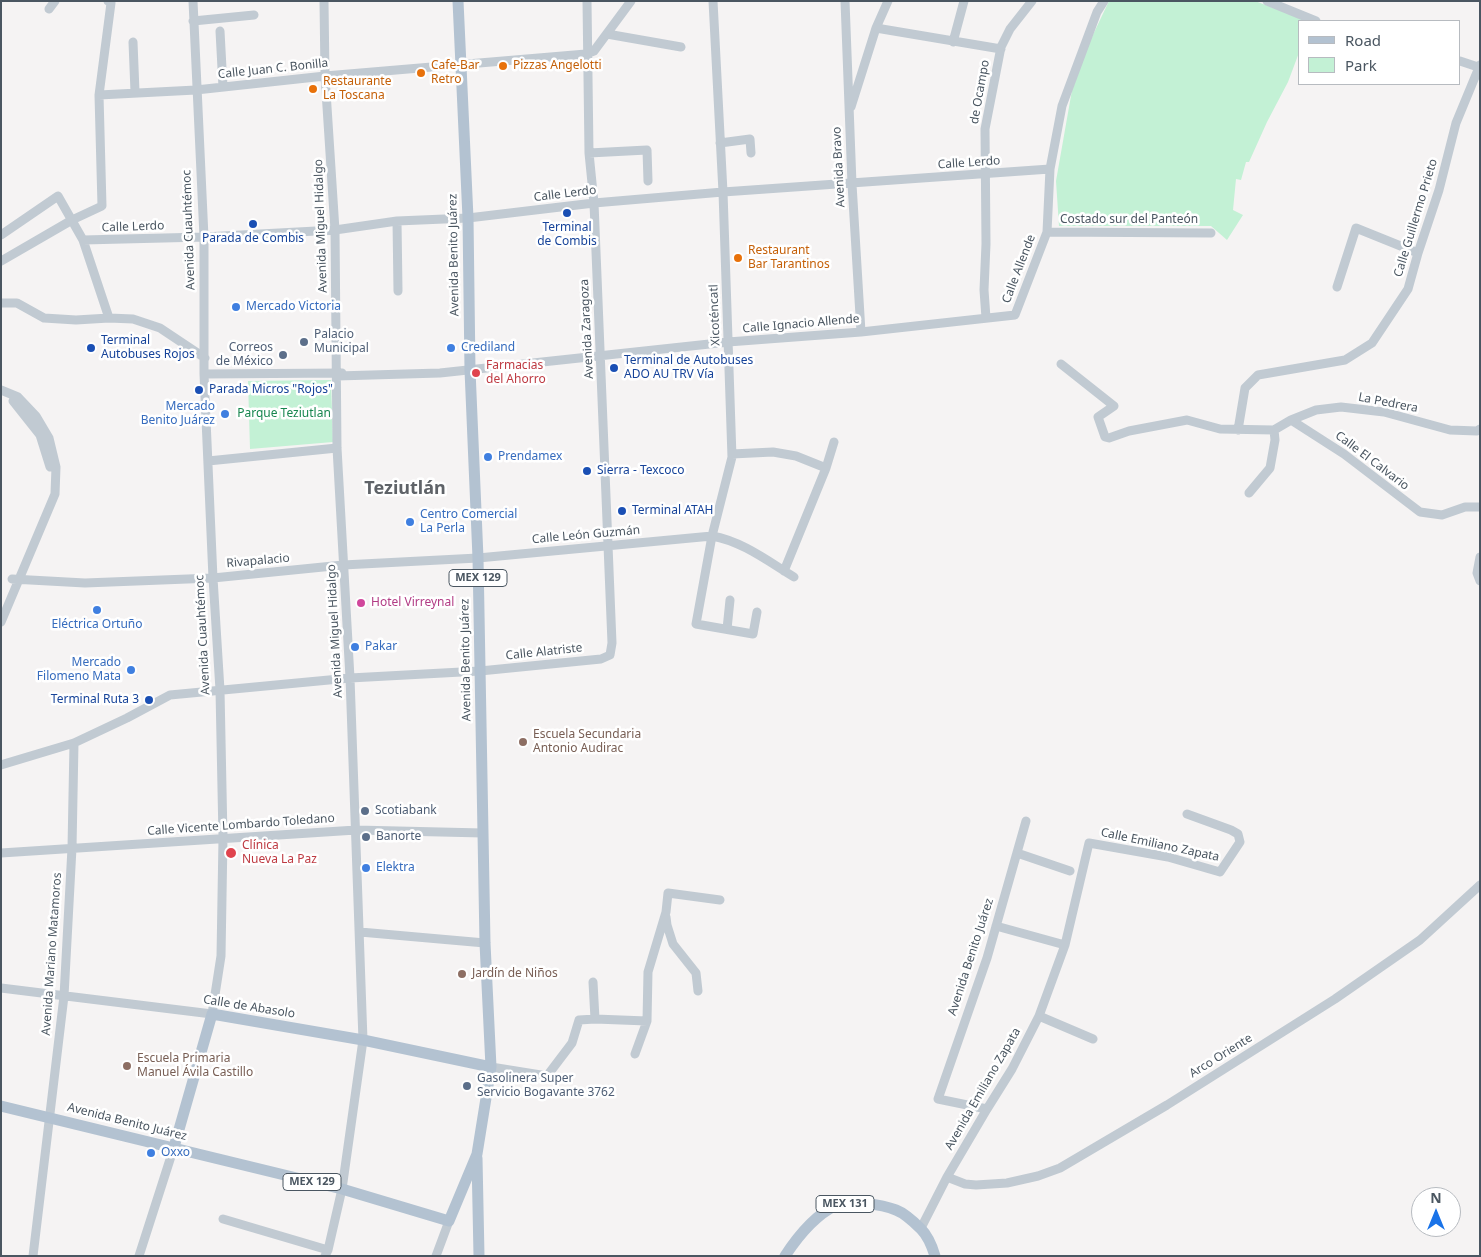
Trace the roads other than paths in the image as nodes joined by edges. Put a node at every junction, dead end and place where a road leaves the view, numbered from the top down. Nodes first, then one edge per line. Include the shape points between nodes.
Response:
1 (55, 1) edge
2 (193, 1) edge
3 (324, 1) edge
4 (458, 1) edge
5 (586, 1) edge
6 (631, 1) edge
7 (714, 1) edge
8 (845, 1) edge
9 (888, 1) edge
10 (960, 1) edge
11 (964, 1) edge
12 (1032, 1) edge
13 (1104, 1) edge
14 (1267, 1) edge
15 (1290, 1) edge
16 (109, 2) edge
17 (1282, 6) junction
18 (49, 9) dead end
19 (254, 15) dead end
20 (1314, 20) edge
21 (193, 21) junction
22 (876, 27) junction
23 (220, 31) dead end
24 (607, 34) junction
25 (951, 39) junction
26 (133, 42) dead end
27 (681, 47) dead end
28 (1001, 48) junction
29 (590, 52) junction
30 (1461, 61) edge
31 (460, 66) junction
32 (1479, 66) edge
33 (325, 76) junction
34 (224, 87) junction
35 (196, 90) junction
36 (135, 92) junction
37 (99, 95) junction
38 (849, 113) junction
39 (720, 144) junction
40 (589, 153) junction
41 (751, 153) dead end
42 (1050, 169) junction
43 (986, 174) junction
44 (648, 181) dead end
45 (852, 184) junction
46 (723, 192) junction
47 (594, 203) junction
48 (468, 218) junction
49 (72, 220) junction
50 (397, 221) junction
51 (335, 230) junction
52 (1047, 232) junction
53 (1211, 233) dead end
54 (1, 235) edge
55 (204, 237) junction
56 (83, 240) junction
57 (1418, 253) junction
58 (1, 261) edge
59 (1336, 287) dead end
60 (398, 291) dead end
61 (1, 303) edge
62 (1016, 315) joint
63 (109, 318) junction
64 (986, 318) junction
65 (861, 332) junction
66 (728, 342) junction
67 (601, 356) junction
68 (204, 358) junction
69 (1060, 364) dead end
70 (470, 368) junction
71 (204, 374) junction
72 (337, 374) junction
73 (1, 390) edge
74 (1, 396) edge
75 (1291, 420) junction
76 (1480, 429) edge
77 (1238, 430) junction
78 (1274, 430) junction
79 (337, 448) junction
80 (732, 455) junction
81 (208, 461) junction
82 (1249, 493) dead end
83 (1480, 507) edge
84 (712, 536) junction
85 (609, 545) junction
86 (1480, 557) edge
87 (478, 558) junction
88 (344, 565) junction
89 (783, 570) junction
90 (213, 578) junction
91 (794, 578) dead end
92 (15, 579) junction
93 (1480, 582) edge
94 (730, 600) dead end
95 (4, 604) edge
96 (757, 612) dead end
97 (1, 622) edge
98 (727, 629) junction
99 (610, 655) joint
100 (480, 670) junction
101 (350, 678) junction
102 (220, 690) junction
103 (74, 742) junction
104 (1, 766) edge
105 (1187, 814) dead end
106 (1026, 821) dead end
107 (356, 830) junction
108 (483, 833) junction
109 (223, 838) junction
110 (1089, 843) joint
111 (72, 848) junction
112 (1017, 853) junction
113 (1, 854) edge
114 (1070, 871) dead end
115 (1480, 885) edge
116 (720, 900) dead end
117 (666, 912) junction
118 (996, 926) junction
119 (360, 932) junction
120 (485, 943) junction
121 (1065, 945) junction
122 (593, 982) dead end
123 (1, 988) edge
124 (698, 991) dead end
125 (64, 996) junction
126 (212, 1014) junction
127 (1039, 1016) junction
128 (595, 1019) junction
129 (647, 1021) junction
130 (1093, 1039) dead end
131 (363, 1040) junction
132 (635, 1054) dead end
133 (491, 1067) junction
134 (1, 1106) edge
135 (987, 1109) junction
136 (48, 1117) junction
137 (174, 1148) junction
138 (477, 1154) junction
139 (947, 1177) junction
140 (342, 1189) junction
141 (223, 1219) dead end
142 (448, 1221) junction
143 (921, 1228) junction
144 (326, 1253) edge
145 (33, 1256) edge
146 (139, 1256) edge
147 (436, 1256) edge
148 (479, 1256) edge
149 (785, 1256) edge
150 (935, 1256) edge

1 - 18 street
2 - 21 street, Avenida Cuauhtémoc
3 - 33 street, Avenida Miguel Hidalgo
4 - 31 main road, Avenida Benito Juárez / MEX 129
5 - 29 street, Avenida Zaragoza
6 - 24 street
7 - 39 street, Xicoténcatl
8 - 38 street, Avenida Bravo
9 - 22 street
10 - 25 street
11 - 25 street
12 - 28 street, de Ocampo via 1010,29
13 - 42 street, Calle Allende via 1062,106
14 - 17 street
15 - 17 street
16 - 37 street
17 - 20 street
19 - 21 street
21 - 35 street, Avenida Cuauhtémoc
22 - 25 street
22 - 38 street
23 - 34 street
24 - 27 street
24 - 29 street
25 - 28 street
26 - 36 street
28 - 43 street, de Ocampo via 985,129
29 - 31 street, Calle Juan C. Bonilla
29 - 40 street, Avenida Zaragoza
30 - 32 street
31 - 33 street, Calle Juan C. Bonilla
31 - 48 main road, Avenida Benito Juárez / MEX 129
32 - 57 street, Calle Guillermo Prieto via 1456,124
33 - 34 street, Calle Juan C. Bonilla
33 - 51 street, Avenida Miguel Hidalgo
34 - 35 street, Calle Juan C. Bonilla
35 - 36 street, Calle Juan C. Bonilla
35 - 55 street, Avenida Cuauhtémoc
36 - 37 street, Calle Juan C. Bonilla
37 - 49 street via 102,206
38 - 45 street, Avenida Bravo
39 - 41 street via 750,140
39 - 46 street, Xicoténcatl
40 - 44 street via 647,150
40 - 47 street, Avenida Zaragoza
42 - 43 street, Calle Lerdo
42 - 52 street, Calle Allende
43 - 45 street, Calle Lerdo
43 - 64 street, de Ocampo
45 - 46 street, Calle Lerdo
45 - 65 street, Avenida Bravo
46 - 47 street, Calle Lerdo
46 - 66 street, Xicoténcatl
47 - 48 street, Calle Lerdo
47 - 67 street, Avenida Zaragoza
48 - 50 street, Calle Lerdo
48 - 70 main road, Avenida Benito Juárez / MEX 129
49 - 54 street via 58,196
49 - 56 street
49 - 58 street
50 - 51 street, Calle Lerdo
50 - 60 street
51 - 55 street, Calle Lerdo
51 - 72 street, Avenida Miguel Hidalgo
52 - 53 street, Costado sur del Panteón
52 - 62 street, Calle Allende
55 - 56 street, Calle Lerdo
55 - 68 street, Avenida Cuauhtémoc
56 - 63 street
57 - 59 street via 1356,228
57 - 77 street, Calle Guillermo Prieto via 1408,289 1372,343 1345,360 1258,375 1245,388
61 - 63 street via 17,303 44,318
62 - 64 street, Calle Ignacio Allende
63 - 68 street via 133,319 160,328
64 - 65 street, Calle Ignacio Allende
65 - 66 street, Calle Ignacio Allende
66 - 67 street, Calle Ignacio Allende
66 - 80 street, Xicoténcatl
67 - 70 street, Calle Ignacio Allende
67 - 85 street, Avenida Zaragoza
68 - 71 street, Avenida Cuauhtémoc
69 - 77 street via 1114,406 1098,416 1105,437 1187,420
70 - 72 street, Calle Ignacio Allende via 440,373
70 - 87 main road, Avenida Benito Juárez / MEX 129
71 - 72 street
71 - 81 street, Avenida Cuauhtémoc
72 - 79 street, Avenida Miguel Hidalgo
73 - 92 street via 18,397 36,416 48,438 56,467 55,494
74 - 92 street via 15,401 40,434 52,476 46,504
75 - 76 street, La Pedrera via 1316,410 1341,406 1384,412 1450,430
75 - 78 street
75 - 83 street, Calle El Calvario via 1344,454 1420,512 1442,515 1465,507
77 - 78 street
78 - 82 street via 1270,468
79 - 81 street
79 - 88 street, Avenida Miguel Hidalgo
80 - 84 street, Xicoténcatl
80 - 89 street via 772,454 795,458 824,469
81 - 90 street, Avenida Cuauhtémoc
84 - 85 street, Calle León Guzmán
84 - 89 street via 740,545
84 - 98 street, Xicoténcatl via 696,624
85 - 87 street, Calle León Guzmán
85 - 99 street, Avenida Zaragoza
86 - 93 street via 1477,572
87 - 88 street, Calle León Guzmán
87 - 100 main road, Avenida Benito Juárez / MEX 129
88 - 90 street, Rivapalacio
88 - 101 street, Avenida Miguel Hidalgo
89 - 91 street
90 - 92 street, Rivapalacio via 85,583
90 - 102 street, Avenida Cuauhtémoc
92 - 95 street
94 - 98 street
95 - 97 street
96 - 98 street via 753,634
99 - 100 street, Calle Alatriste via 601,659
100 - 101 street, Calle Alatriste
100 - 108 main road, Avenida Benito Juárez / MEX 129
101 - 102 street, Calle Alatriste
101 - 107 street, Avenida Miguel Hidalgo
102 - 103 street, Calle Alatriste via 170,695
102 - 109 street, Avenida Cuauhtémoc
103 - 104 street, Calle Alatriste
103 - 111 street, Avenida Mariano Matamoros
105 - 110 street, Calle Emiliano Zapata via 1238,834 1240,842 1220,872 1168,857
106 - 112 street, Avenida Benito Juárez
107 - 108 street, Calle Vicente Lombardo Toledano
107 - 109 street, Calle Vicente Lombardo Toledano
107 - 119 street, Avenida Miguel Hidalgo
108 - 120 main road, Avenida Benito Juárez / MEX 129
109 - 111 street, Calle Vicente Lombardo Toledano
109 - 126 street, Avenida Cuauhtémoc via 221,956
110 - 121 street, Avenida Emiliano Zapata
111 - 113 street, Calle Vicente Lombardo Toledano
111 - 125 street, Avenida Mariano Matamoros
112 - 114 street
112 - 118 street, Avenida Benito Juárez
115 - 139 street, Arco Oriente via 1420,940 1335,999 1166,1106 1060,1168 1008,1183 965,1184
116 - 117 street via 668,893
117 - 124 street via 673,944 696,974
117 - 129 street via 648,972
118 - 121 street
118 - 135 street, Avenida Benito Juárez via 988,958 938,1099
119 - 120 street
119 - 131 street, Avenida Miguel Hidalgo
120 - 133 main road, Avenida Benito Juárez / MEX 129
121 - 127 street, Avenida Emiliano Zapata
122 - 128 street
123 - 125 street, Calle de Abasolo
125 - 126 street, Calle de Abasolo
125 - 136 street, Avenida Mariano Matamoros
126 - 131 main road, Calle de Abasolo
126 - 137 main road, Avenida Cuauhtémoc
127 - 130 street
127 - 135 street, Avenida Emiliano Zapata
128 - 129 street
128 - 133 street via 578,1020 572,1044 547,1076
129 - 132 street
131 - 133 main road, Calle de Abasolo
131 - 140 street, Avenida Miguel Hidalgo
133 - 138 main road, Avenida Benito Juárez / MEX 129
134 - 136 main road, Avenida Benito Juárez / MEX 129
135 - 139 street, Avenida Emiliano Zapata
136 - 137 main road, Avenida Benito Juárez / MEX 129
136 - 145 street, Avenida Mariano Matamoros
137 - 140 main road, Avenida Benito Juárez / MEX 129
137 - 146 street, Avenida Cuauhtémoc
138 - 142 main road, Avenida Benito Juárez / MEX 129
138 - 148 main road
139 - 143 street, Avenida Emiliano Zapata
140 - 142 main road, Avenida Benito Juárez / MEX 129
140 - 144 street, Avenida Miguel Hidalgo
141 - 144 street
142 - 147 street, Avenida Benito Juárez
143 - 149 main road, MEX 131 via 897,1210 861,1203 837,1204 813,1220
143 - 150 main road, MEX 131

